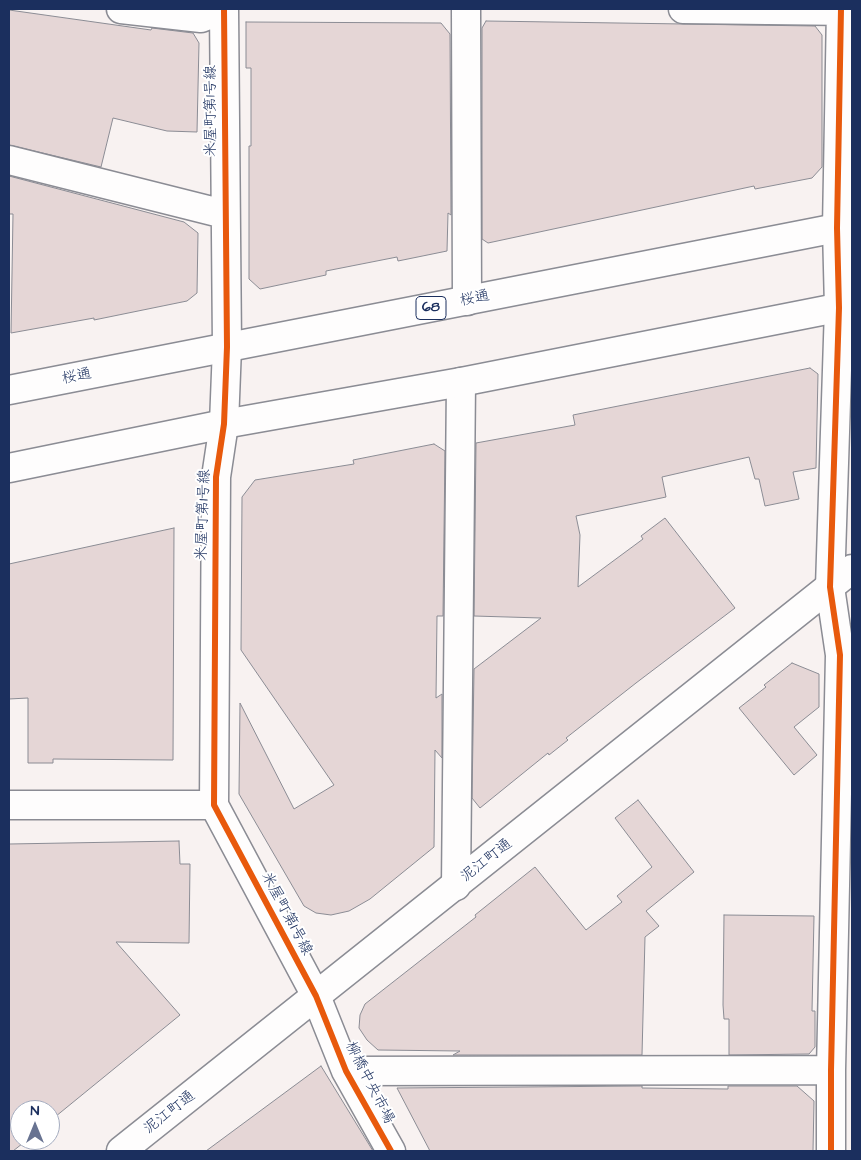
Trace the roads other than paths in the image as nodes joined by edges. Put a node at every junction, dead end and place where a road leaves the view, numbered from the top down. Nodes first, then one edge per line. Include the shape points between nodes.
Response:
1 (121, 9) edge
2 (224, 9) edge
3 (466, 9) edge
4 (683, 9) edge
5 (844, 10) edge
6 (9, 160) edge
7 (224, 214) junction
8 (844, 226) edge
9 (467, 301) junction
10 (846, 306) edge
11 (226, 347) junction
12 (461, 382) junction
13 (9, 390) edge
14 (224, 424) junction
15 (9, 468) edge
16 (852, 569) edge
17 (830, 588) junction
18 (846, 655) edge
19 (9, 805) edge
20 (214, 805) junction
21 (844, 845) edge
22 (456, 886) junction
23 (316, 996) junction
24 (830, 1070) junction
25 (346, 1071) junction
26 (121, 1151) edge
27 (392, 1151) edge
28 (831, 1151) edge

1 - 2 street via 201,18
2 - 7 street, 米屋町第1号線
3 - 9 street
4 - 5 street
5 - 8 street
6 - 7 street
7 - 11 street, 米屋町第1号線
8 - 9 street, 桜通 / 68
8 - 10 street
9 - 11 street, 桜通 / 68
10 - 12 street
10 - 17 street
11 - 13 street, 桜通 / 68
11 - 14 street, 米屋町第1号線
12 - 14 street
12 - 22 street
14 - 15 street
14 - 20 street, 米屋町第1号線 via 216,477
16 - 17 street, 泥江町通
17 - 18 street
17 - 22 street, 泥江町通
18 - 21 street
19 - 20 street
20 - 23 street, 米屋町第1号線
21 - 24 street
22 - 23 street, 泥江町通
23 - 25 street, 柳橋中央市場
23 - 26 street, 泥江町通
24 - 25 street
24 - 28 street
25 - 27 street, 柳橋中央市場

